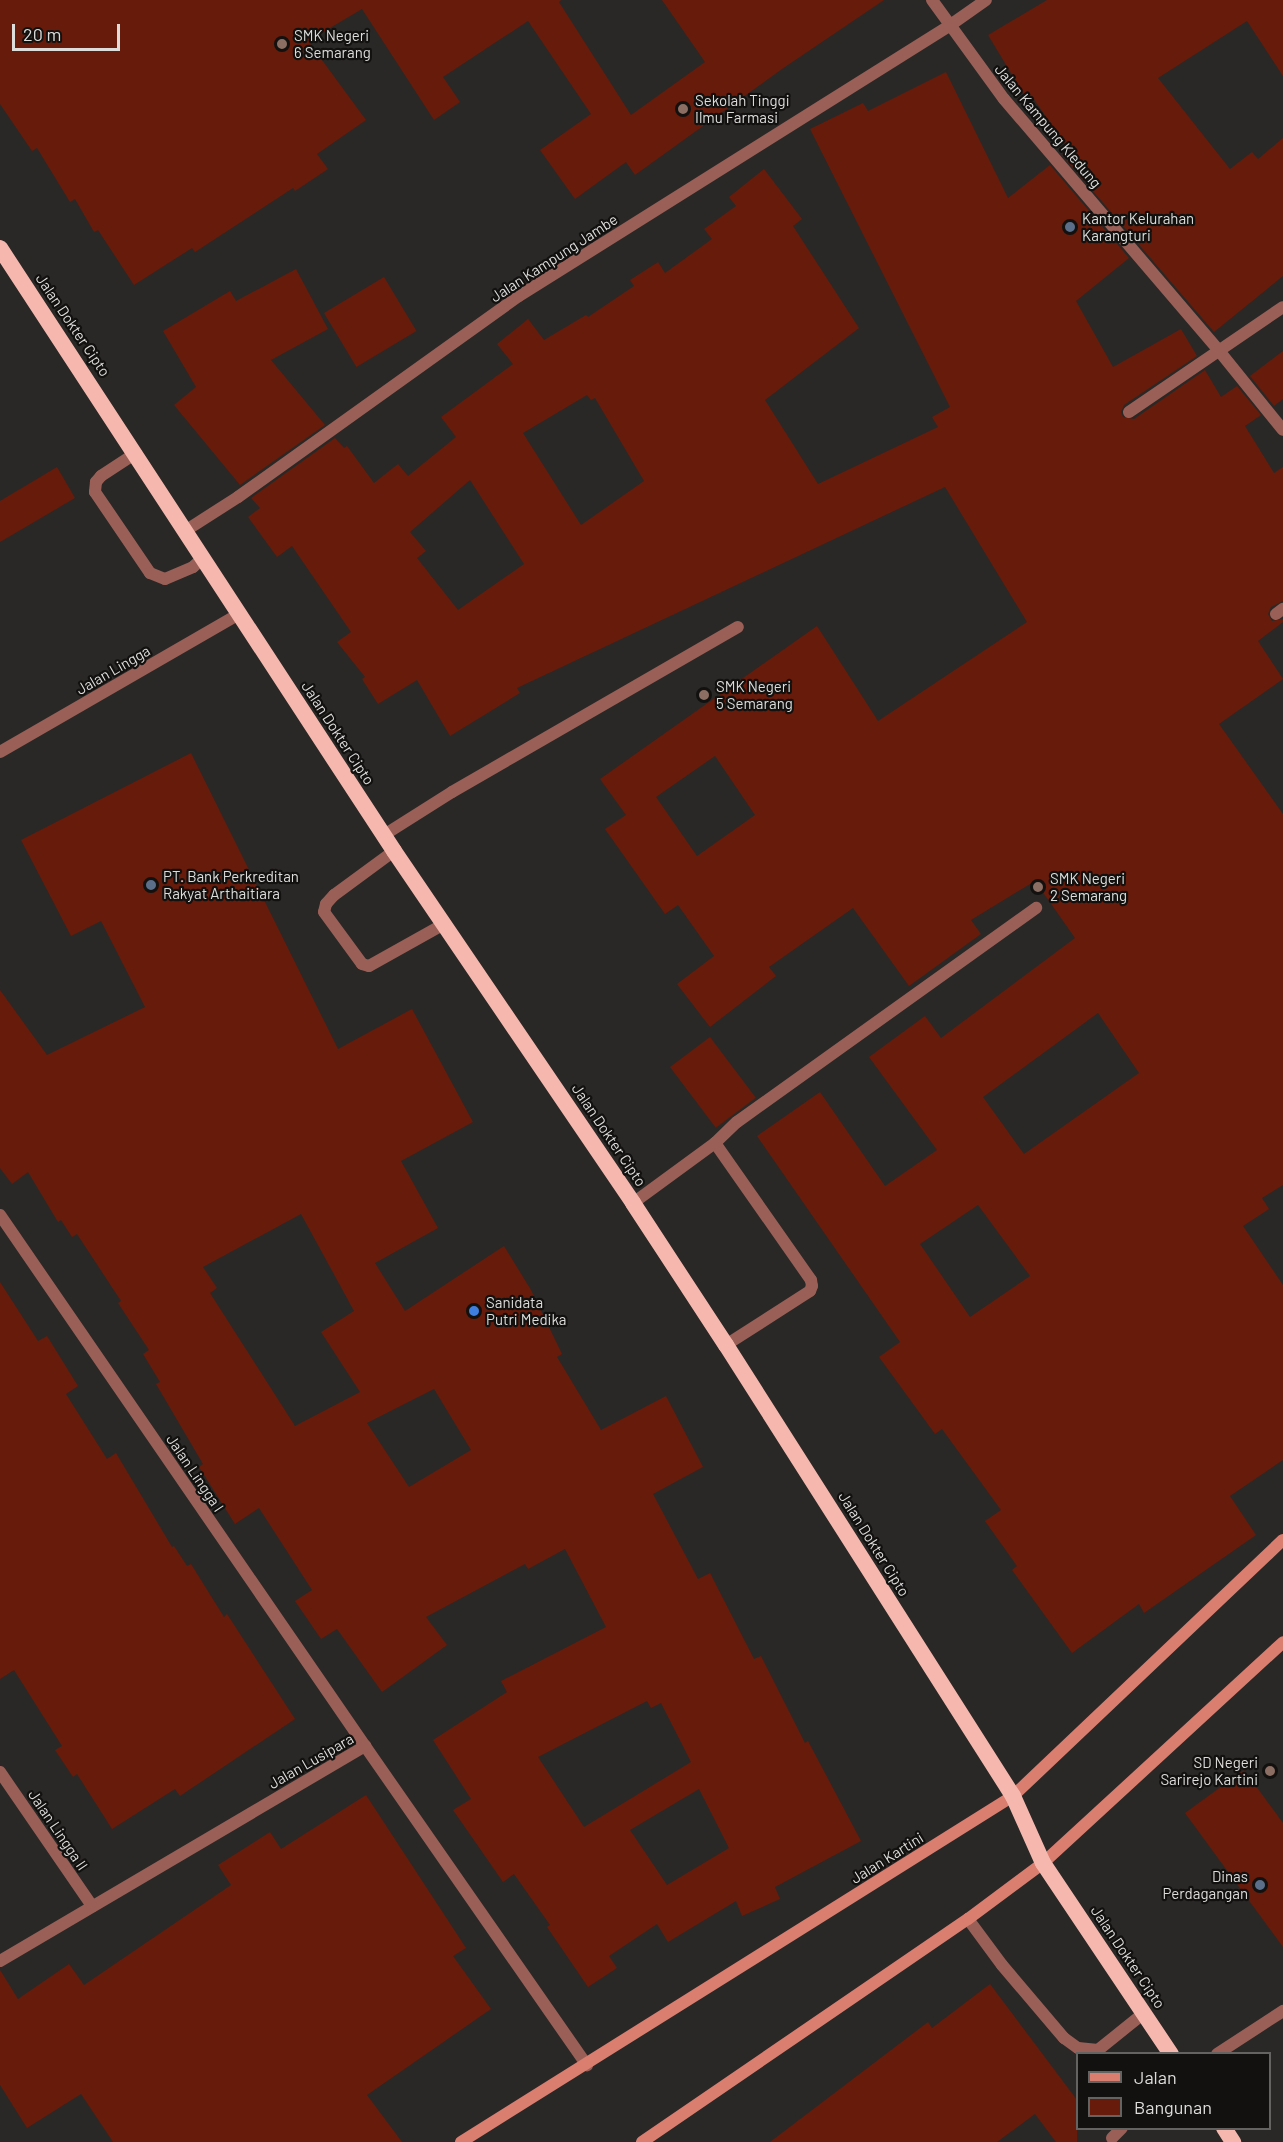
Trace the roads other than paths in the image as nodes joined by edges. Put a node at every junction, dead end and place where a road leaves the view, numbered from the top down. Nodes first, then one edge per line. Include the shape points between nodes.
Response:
1 (932, 0) edge
2 (986, 0) edge
3 (949, 26) junction
4 (0, 248) edge
5 (1283, 307) edge
6 (1220, 352) junction
7 (1130, 412) dead end
8 (1283, 430) edge
9 (136, 453) junction
10 (185, 531) junction
11 (203, 558) junction
12 (240, 614) junction
13 (738, 627) dead end
14 (0, 752) edge
15 (384, 835) junction
16 (394, 850) junction
17 (1036, 908) dead end
18 (444, 924) junction
19 (715, 1143) junction
20 (633, 1203) junction
21 (0, 1215) edge
22 (726, 1345) junction
23 (1283, 1540) edge
24 (1283, 1642) edge
25 (365, 1746) junction
26 (0, 1772) edge
27 (1013, 1796) junction
28 (1044, 1863) junction
29 (92, 1906) junction
30 (968, 1919) junction
31 (0, 1961) edge
32 (1283, 2011) edge
33 (1144, 2013) junction
34 (1170, 2052) edge
35 (1220, 2052) edge
36 (587, 2065) junction
37 (1120, 2130) edge
38 (1112, 2138) dead end
39 (460, 2142) edge
40 (642, 2142) edge

1 - 3 street, Jalan Kampung Kledung
2 - 3 street, Jalan Kampung Jambe
3 - 6 street, Jalan Kampung Kledung via 1004,99
3 - 10 street, Jalan Kampung Jambe via 519,296
4 - 9 highway, Jalan Dokter Cipto
5 - 6 street
6 - 7 street
6 - 8 street, Jalan Kampung Kledung
9 - 10 highway, Jalan Dokter Cipto
9 - 11 street via 101,476 95,492 150,573 165,579 193,567
10 - 11 highway, Jalan Dokter Cipto
11 - 12 highway, Jalan Dokter Cipto
12 - 14 street, Jalan Lingga
12 - 15 highway, Jalan Dokter Cipto
13 - 15 street
15 - 16 highway, Jalan Dokter Cipto
16 - 18 highway, Jalan Dokter Cipto
16 - 18 street via 334,895 324,912 362,964 369,966
17 - 19 street via 737,1122
18 - 20 highway, Jalan Dokter Cipto
19 - 20 street
19 - 22 street via 812,1286
20 - 22 highway, Jalan Dokter Cipto
21 - 25 street, Jalan Lingga I
22 - 27 highway, Jalan Dokter Cipto
23 - 27 main road, Jalan Kartini
24 - 28 main road
25 - 29 street, Jalan Lusipara
25 - 36 street, Jalan Lusipara
26 - 29 street, Jalan Lingga II
27 - 28 highway, Jalan Dokter Cipto
27 - 36 main road, Jalan Kartini
28 - 30 main road
28 - 33 highway, Jalan Dokter Cipto
29 - 31 street, Jalan Lusipara
30 - 33 street via 1064,2038 1078,2048 1098,2050
30 - 40 main road
32 - 35 street
33 - 34 highway, Jalan Dokter Cipto
36 - 39 main road, Jalan Kartini
37 - 38 street

